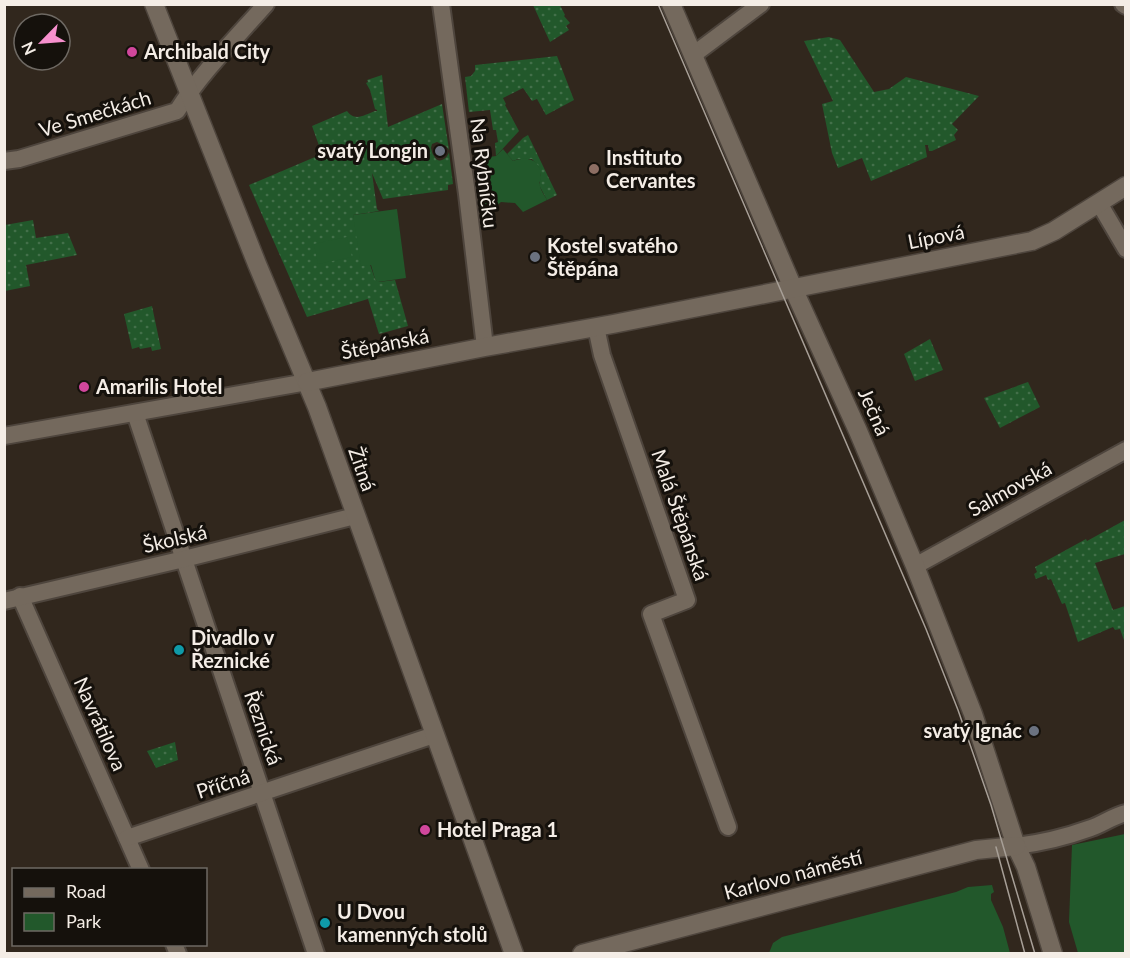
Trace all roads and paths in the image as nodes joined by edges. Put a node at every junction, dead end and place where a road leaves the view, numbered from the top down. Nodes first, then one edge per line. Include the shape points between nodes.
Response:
1 (154, 4) edge
2 (266, 4) edge
3 (441, 4) edge
4 (671, 4) edge
5 (761, 4) edge
6 (693, 55) junction
7 (189, 92) junction
8 (4, 161) edge
9 (1125, 180) edge
10 (1125, 186) edge
11 (1099, 203) junction
12 (1125, 249) edge
13 (793, 288) junction
14 (773, 292) joint
15 (596, 327) junction
16 (485, 346) junction
17 (307, 382) junction
18 (135, 413) junction
19 (4, 436) edge
20 (1125, 450) edge
21 (355, 516) junction
22 (184, 559) junction
23 (915, 566) junction
24 (12, 599) edge
25 (434, 735) junction
26 (263, 792) junction
27 (1125, 813) edge
28 (728, 828) dead end
29 (127, 838) junction
30 (1016, 846) junction
31 (140, 868) edge
32 (316, 954) edge
33 (514, 954) edge
34 (582, 954) edge
35 (1053, 954) edge

1 - 7 main road, Žitná
2 - 7 street, Ve Smečkách
3 - 16 street, Na Rybníčku
4 - 6 main road, Ječná
5 - 6 street
6 - 13 main road, Ječná
7 - 8 street, Ve Smečkách via 177,111
7 - 17 main road, Žitná
9 - 11 main road, Lípová
10 - 11 main road, Lípová
11 - 12 street
11 - 13 main road, Lípová via 1032,241
13 - 14 main road, Lípová
13 - 23 main road, Ječná
14 - 15 main road, Štěpánská
15 - 16 main road, Štěpánská
15 - 28 street, Malá Štěpánská via 602,355 687,600 651,614
16 - 17 main road, Štěpánská
17 - 18 street, Štěpánská
17 - 21 main road, Žitná
18 - 19 street, Štěpánská
18 - 22 street, Řeznická
20 - 23 street, Salmovská
21 - 22 street, Školská
21 - 25 main road, Žitná
22 - 24 street, Školská
22 - 26 street, Řeznická
23 - 30 main road, Ječná via 974,714
24 - 29 street, Navrátilova
25 - 26 street, Příčná
25 - 33 main road, Žitná
26 - 29 street, Příčná
26 - 32 street, Řeznická
27 - 30 street, Karlovo náměstí via 1069,835
29 - 31 street, Navrátilova
30 - 34 main road, Karlovo náměstí via 976,850
30 - 35 main road

